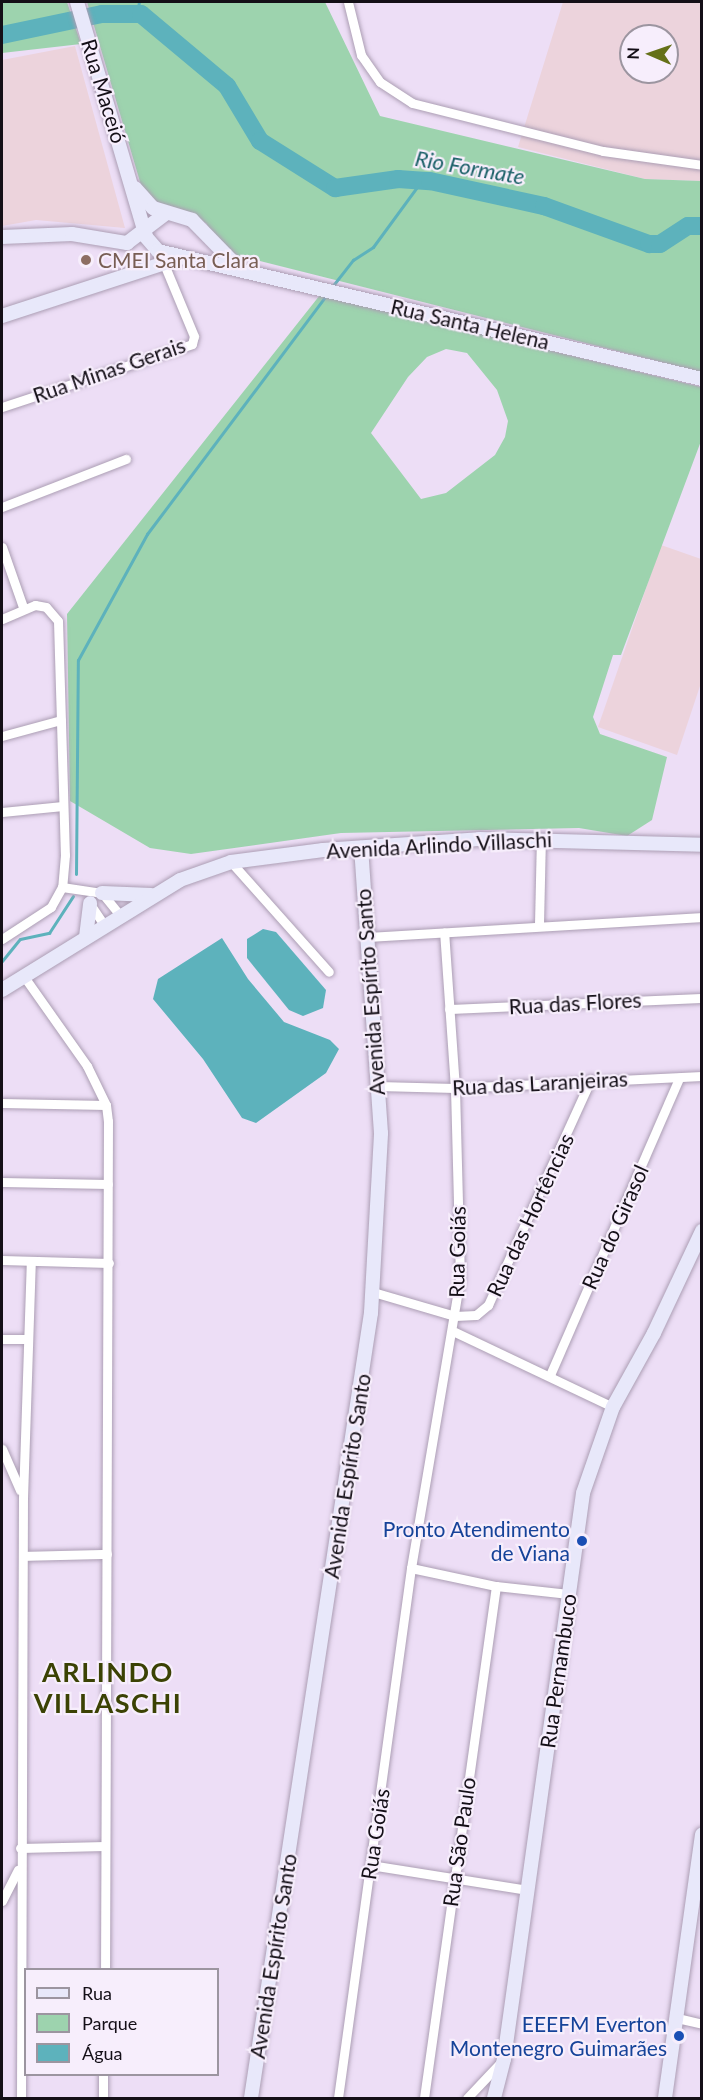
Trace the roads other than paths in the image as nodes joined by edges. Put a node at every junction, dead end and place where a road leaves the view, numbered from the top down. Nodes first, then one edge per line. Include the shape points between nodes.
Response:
1 (77, 2) edge
2 (348, 2) edge
3 (702, 165) edge
4 (130, 182) junction
5 (165, 214) junction
6 (204, 229) junction
7 (144, 230) junction
8 (2, 237) edge
9 (158, 251) junction
10 (180, 258) junction
11 (195, 260) junction
12 (166, 265) junction
13 (239, 267) junction
14 (2, 316) edge
15 (702, 379) edge
16 (2, 407) edge
17 (126, 459) dead end
18 (2, 507) edge
19 (2, 547) edge
20 (23, 607) junction
21 (2, 619) edge
22 (61, 720) junction
23 (2, 736) edge
24 (63, 806) junction
25 (2, 812) edge
26 (541, 839) junction
27 (702, 845) edge
28 (361, 848) junction
29 (231, 862) junction
30 (62, 887) junction
31 (102, 893) junction
32 (153, 895) junction
33 (87, 897) junction
34 (120, 915) junction
35 (702, 917) edge
36 (539, 924) junction
37 (104, 925) junction
38 (444, 932) junction
39 (86, 937) junction
40 (368, 937) junction
41 (2, 939) edge
42 (329, 972) dead end
43 (25, 978) junction
44 (2, 990) edge
45 (702, 998) edge
46 (449, 1009) junction
47 (702, 1076) edge
48 (679, 1078) junction
49 (591, 1079) junction
50 (378, 1086) junction
51 (455, 1088) junction
52 (2, 1103) edge
53 (106, 1105) junction
54 (2, 1182) edge
55 (108, 1184) junction
56 (702, 1230) edge
57 (2, 1260) edge
58 (31, 1261) junction
59 (109, 1263) junction
60 (373, 1292) junction
61 (456, 1316) junction
62 (455, 1332) junction
63 (2, 1339) edge
64 (28, 1339) junction
65 (550, 1375) junction
66 (613, 1407) junction
67 (2, 1449) edge
68 (22, 1498) junction
69 (107, 1554) junction
70 (24, 1556) junction
71 (411, 1569) junction
72 (496, 1586) junction
73 (568, 1594) junction
74 (702, 1835) edge
75 (105, 1846) junction
76 (20, 1848) junction
77 (370, 1865) junction
78 (19, 1868) junction
79 (454, 1879) junction
80 (528, 1890) junction
81 (2, 1901) edge
82 (105, 1968) edge
83 (677, 2018) junction
84 (702, 2024) edge
85 (504, 2059) junction
86 (103, 2076) edge
87 (21, 2098) edge
88 (102, 2098) edge
89 (251, 2098) edge
90 (338, 2098) edge
91 (424, 2098) edge
92 (467, 2098) edge
93 (494, 2098) edge
94 (665, 2098) edge

1 - 4 street, Rua Maceió
2 - 3 street via 361,55 380,82 412,103 603,152
4 - 5 street, Rua Maceió via 142,199
4 - 7 street, Rua Maceió
5 - 6 street, Rua Santa Helena via 192,220
5 - 7 street
6 - 11 street via 205,246
6 - 13 street, Rua Santa Helena via 224,257
7 - 8 street via 128,243 72,234
7 - 9 street
9 - 10 street, Rua Santa Helena
9 - 12 street, Rua Minas Gerais
10 - 11 street, Rua Santa Helena
10 - 12 street
11 - 13 street, Rua Santa Helena
12 - 14 street
12 - 16 street, Rua Minas Gerais via 194,336 190,346
13 - 15 street, Rua Santa Helena
17 - 18 street
19 - 20 street
20 - 21 street
20 - 22 street via 46,607 58,621
22 - 23 street
22 - 24 street
24 - 25 street
24 - 30 street
26 - 27 street, Avenida Arlindo Villaschi
26 - 28 street, Avenida Arlindo Villaschi
26 - 36 street
28 - 29 street, Avenida Arlindo Villaschi
28 - 40 street, Avenida Espírito Santo
29 - 32 street, Avenida Arlindo Villaschi via 180,880
29 - 42 street
30 - 33 street
30 - 41 street via 51,907
31 - 32 street
31 - 33 street
31 - 34 street
32 - 34 street, Avenida Arlindo Villaschi
33 - 37 street
33 - 39 street
34 - 37 street, Avenida Arlindo Villaschi
35 - 36 street
36 - 38 street
37 - 39 street, Avenida Arlindo Villaschi
38 - 40 street
38 - 46 street, Rua Goiás
39 - 43 street, Avenida Arlindo Villaschi
40 - 50 street, Avenida Espírito Santo
43 - 44 street, Avenida Arlindo Villaschi
43 - 53 street via 87,1065
45 - 46 street, Rua das Flores
46 - 51 street, Rua Goiás
47 - 48 street, Rua das Laranjeiras
48 - 49 street, Rua das Laranjeiras
48 - 65 street, Rua do Girasol
49 - 51 street, Rua das Laranjeiras
49 - 61 street, Rua das Hortências via 488,1305 476,1315
50 - 51 street, Rua das Laranjeiras
50 - 60 street, Avenida Espírito Santo via 381,1182
51 - 61 street, Rua Goiás via 460,1279
52 - 53 street
53 - 55 street
54 - 55 street
55 - 59 street
56 - 66 street, Rua Pernambuco via 654,1333
57 - 58 street
58 - 59 street
58 - 64 street
59 - 69 street
60 - 61 street
60 - 89 street, Avenida Espírito Santo
61 - 62 street, Rua Goiás
62 - 65 street
62 - 71 street, Rua Goiás
63 - 64 street
64 - 68 street
65 - 66 street
66 - 73 street, Rua Pernambuco via 583,1493
67 - 68 street
68 - 70 street
69 - 70 street
69 - 75 street
70 - 76 street
71 - 72 street
71 - 77 street, Rua Goiás
72 - 73 street
72 - 79 street, Rua São Paulo
73 - 80 street, Rua Pernambuco
74 - 83 street
75 - 76 street
75 - 82 street
76 - 78 street
77 - 79 street
77 - 90 street, Rua Goiás
78 - 81 street
78 - 87 street
79 - 80 street
79 - 91 street, Rua São Paulo
80 - 85 street, Rua Pernambuco
83 - 84 street
83 - 94 street
85 - 92 street
85 - 93 street, Rua Pernambuco
86 - 88 street

